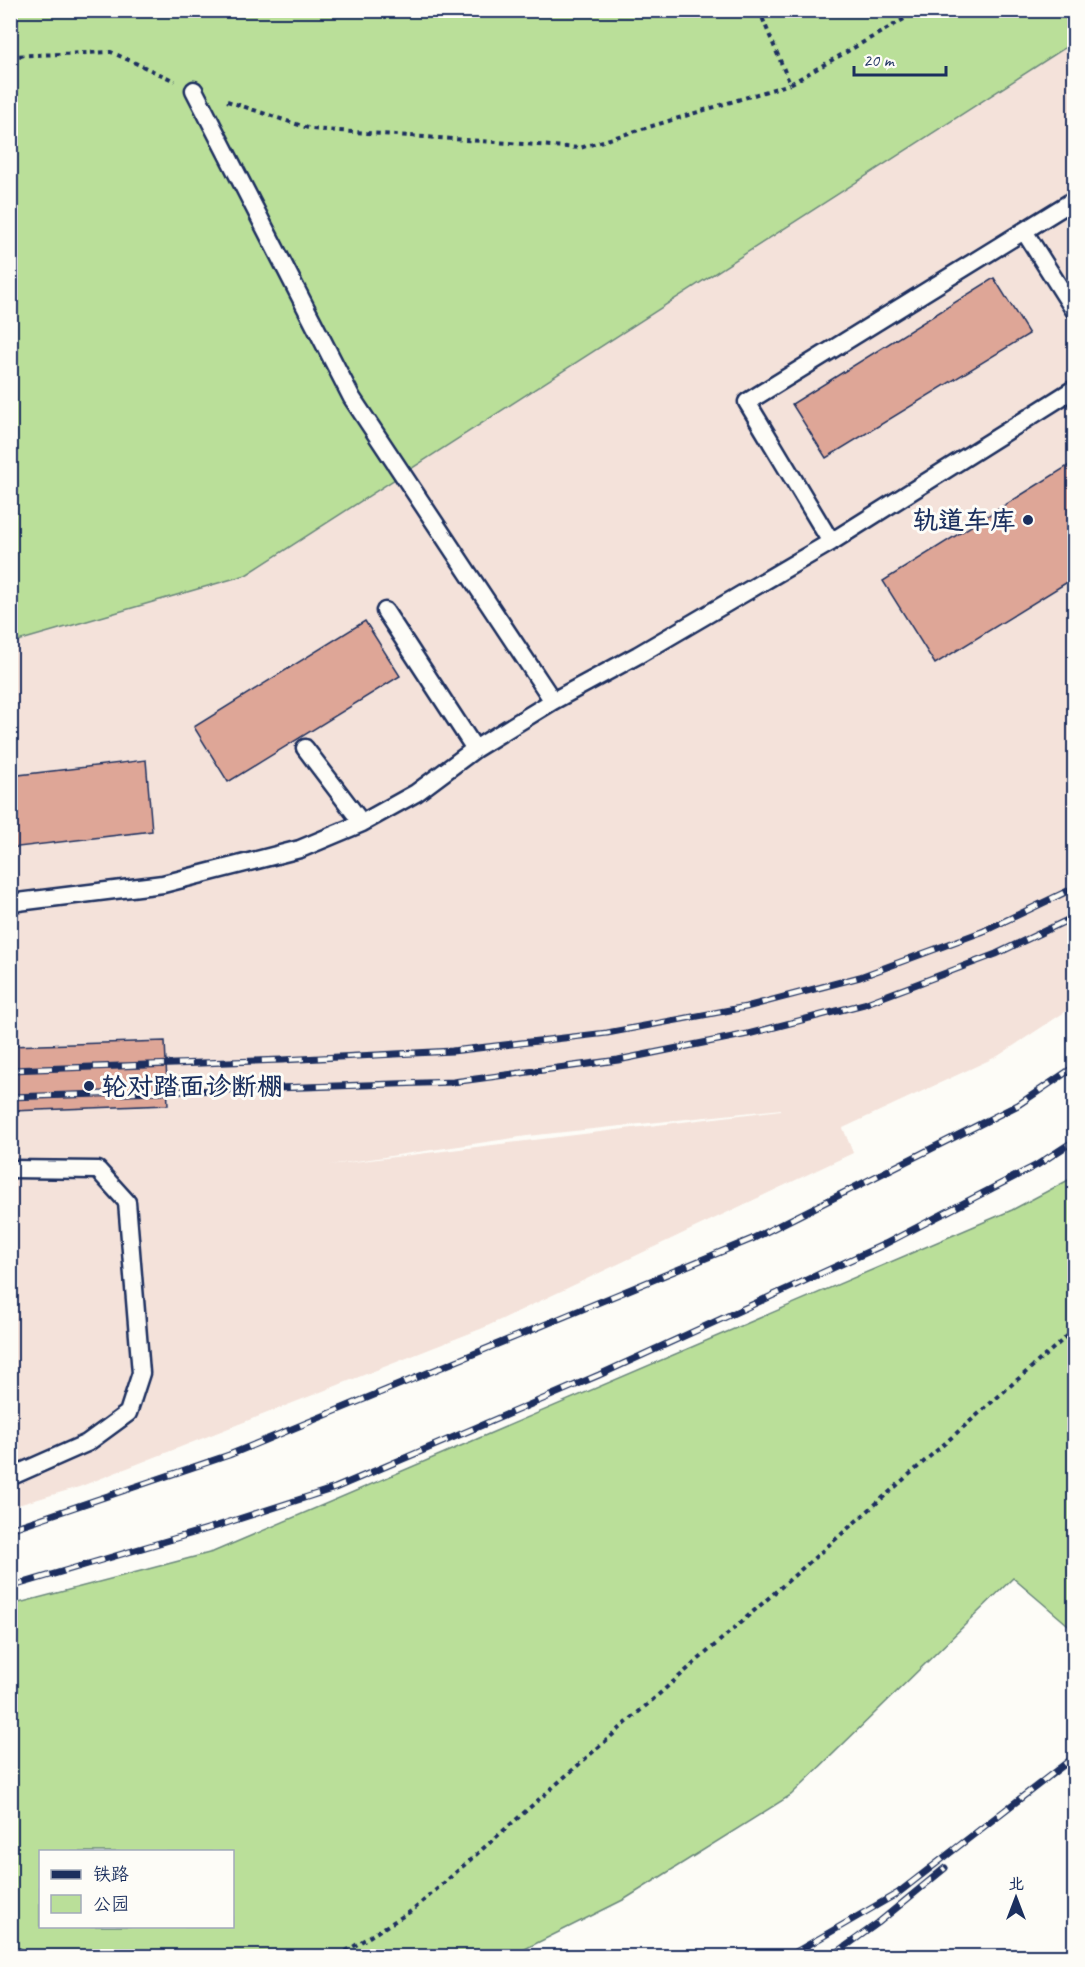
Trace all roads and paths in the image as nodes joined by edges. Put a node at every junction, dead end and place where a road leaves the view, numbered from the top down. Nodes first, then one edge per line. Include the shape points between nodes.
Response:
1 (759, 10) edge
2 (920, 10) edge
3 (10, 56) edge
4 (790, 84) junction
5 (194, 90) junction
6 (1074, 200) edge
7 (1024, 231) junction
8 (1074, 310) edge
9 (1074, 389) edge
10 (831, 542) junction
11 (385, 611) dead end
12 (554, 701) junction
13 (305, 748) dead end
14 (475, 749) junction
15 (362, 823) junction
16 (10, 903) edge
17 (10, 1169) edge
18 (1074, 1330) edge
19 (10, 1477) edge
20 (10, 1944) edge
21 (31, 1956) edge
22 (338, 1956) edge

1 - 4 path
2 - 4 path
3 - 5 path via 111,52
4 - 5 path via 580,148 311,129
5 - 12 lane via 352,398
6 - 7 lane
7 - 8 lane
7 - 10 lane via 747,402
9 - 10 lane
10 - 12 lane
11 - 14 lane
12 - 14 lane
13 - 15 lane
14 - 15 lane via 416,794
15 - 16 lane via 300,849 163,884
17 - 19 lane via 98,1170 127,1202 141,1373 128,1413 87,1443
18 - 22 path via 413,1910
20 - 21 path

